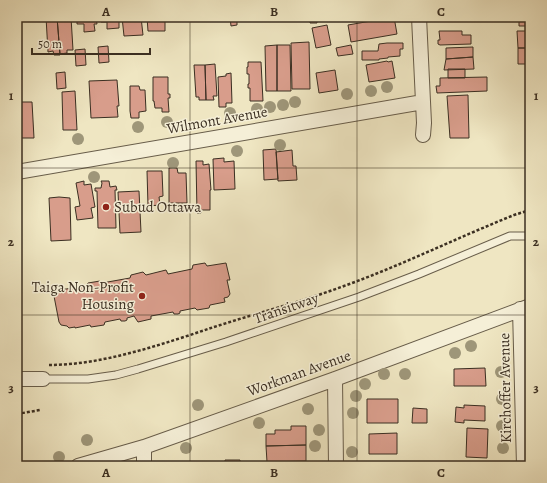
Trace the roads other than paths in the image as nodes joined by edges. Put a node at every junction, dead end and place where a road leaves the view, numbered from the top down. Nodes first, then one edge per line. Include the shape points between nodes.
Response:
1 (419, 17) edge
2 (423, 102) junction
3 (423, 135) dead end
4 (17, 172) edge
5 (530, 236) edge
6 (525, 308) edge
7 (17, 379) edge
8 (42, 379) joint
9 (335, 379) junction
10 (144, 447) junction
11 (78, 466) edge
12 (144, 466) edge
13 (336, 466) edge
14 (524, 466) edge

1 - 2 street
2 - 3 street
2 - 4 street, Wilmont Avenue
5 - 8 lane, Transitway via 504,238 359,297 179,357 99,378
6 - 9 street, Workman Avenue
6 - 14 street, Kirchoffer Avenue
7 - 8 street
9 - 10 street, Workman Avenue
9 - 13 street
10 - 11 street, Workman Avenue
10 - 12 street

